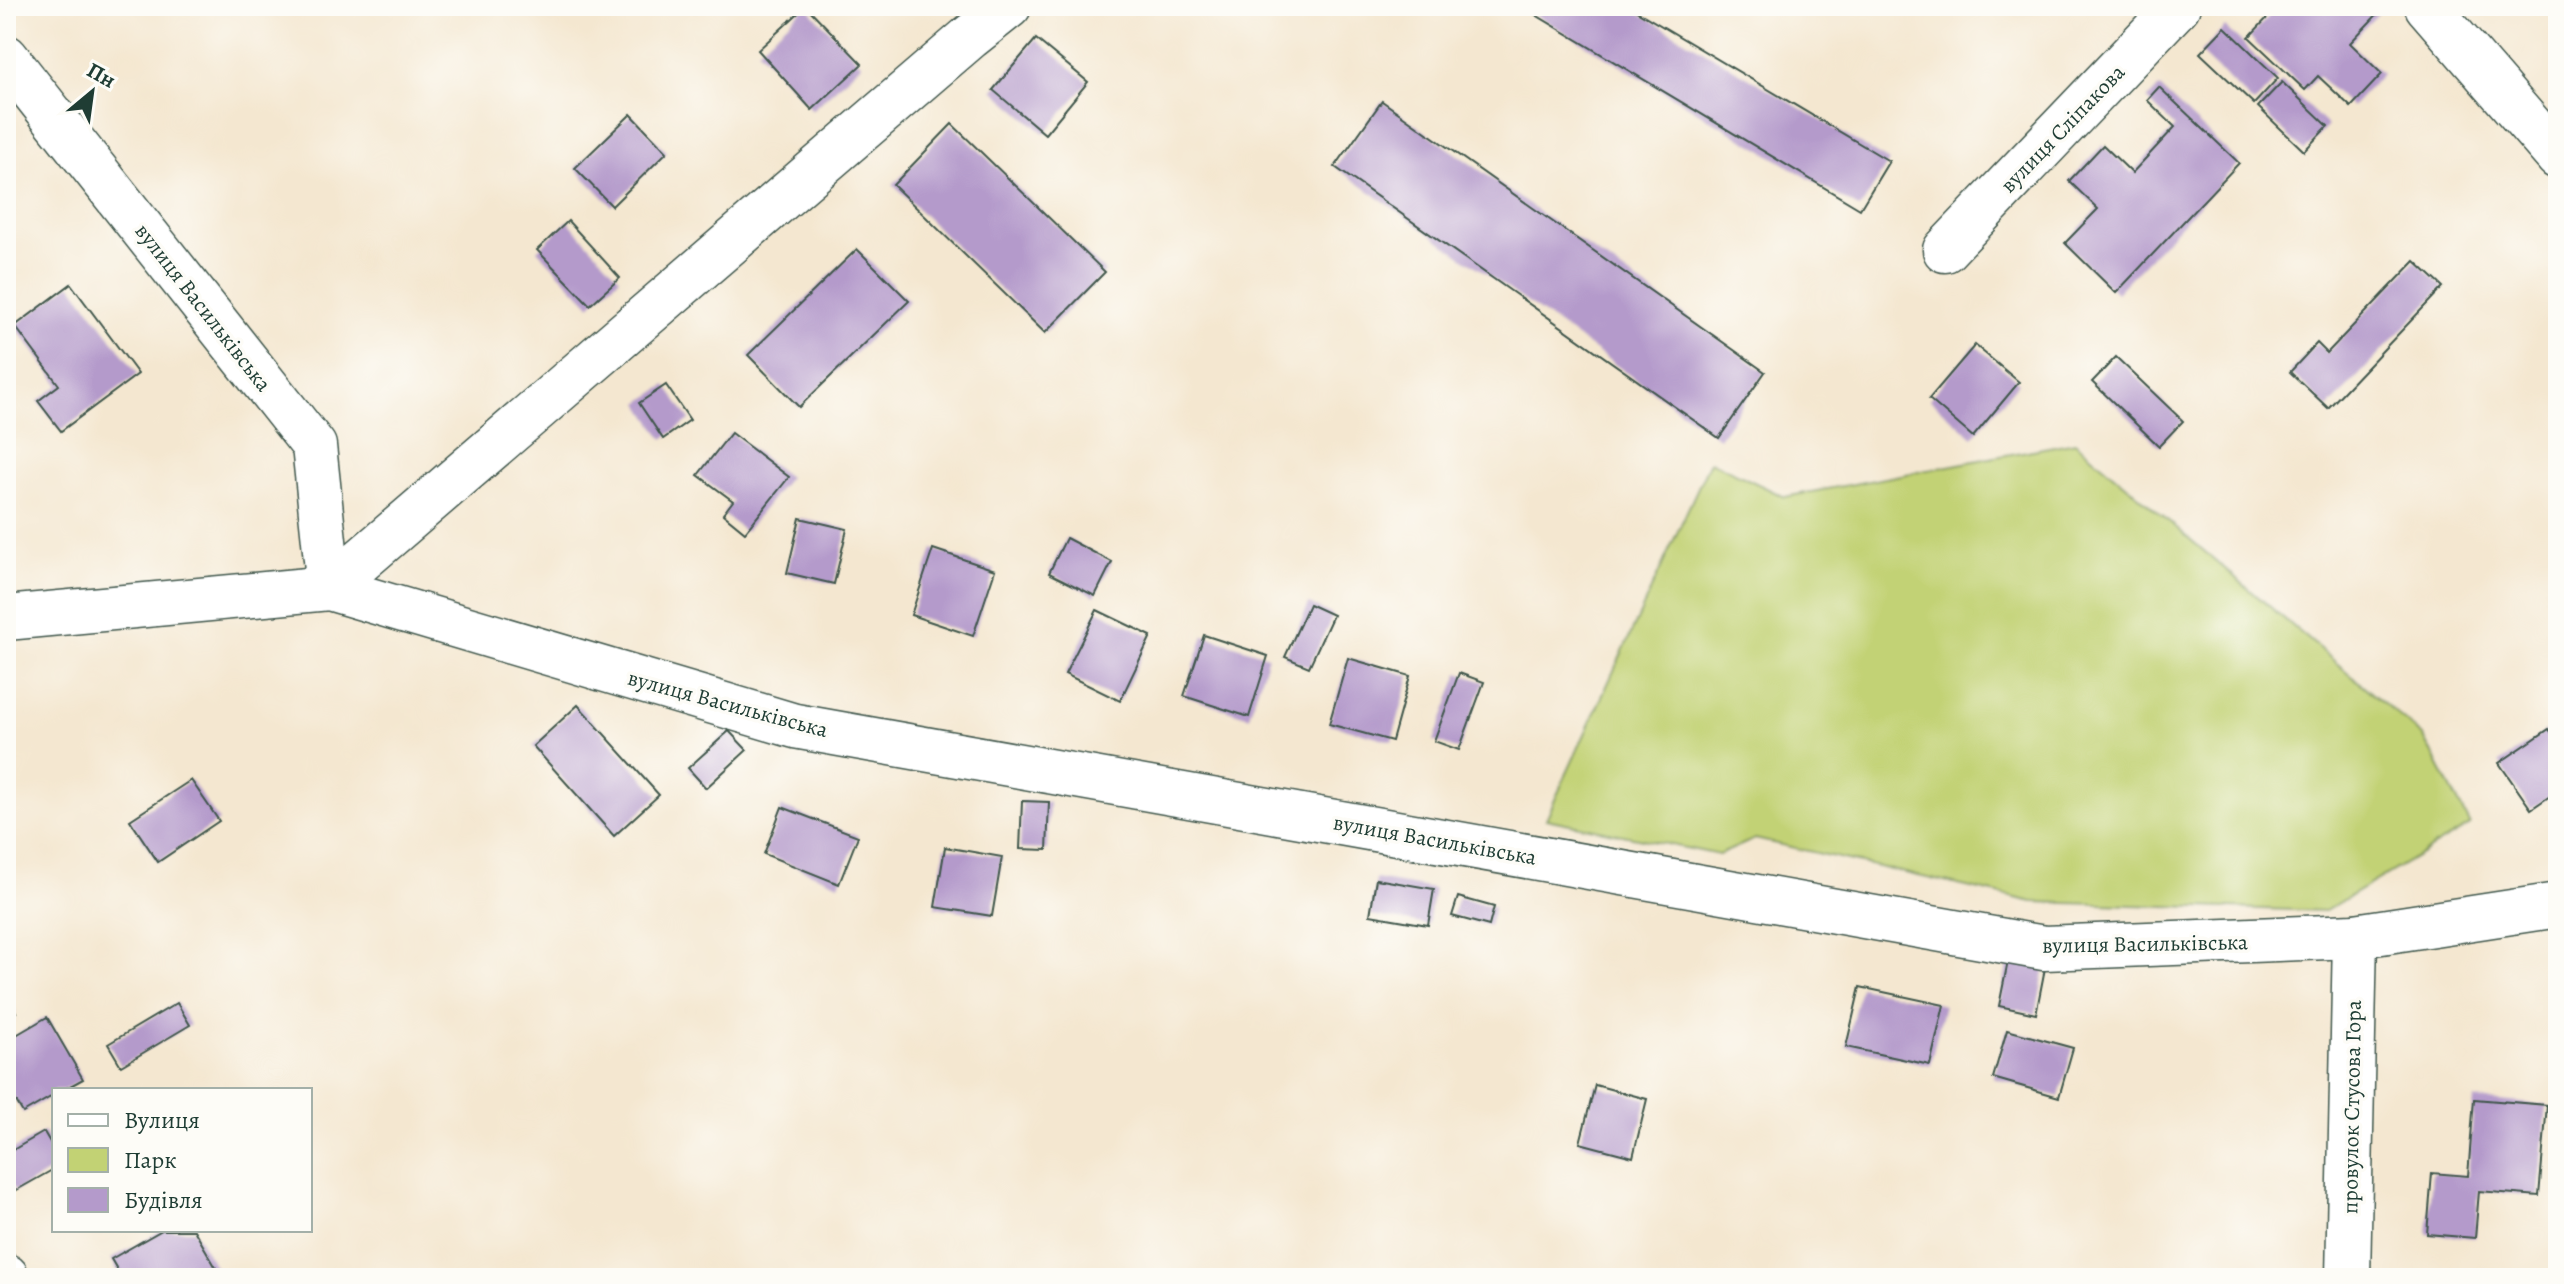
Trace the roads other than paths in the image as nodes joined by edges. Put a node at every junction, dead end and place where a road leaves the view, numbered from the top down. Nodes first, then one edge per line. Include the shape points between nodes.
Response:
1 (1009, 6) edge
2 (2178, 6) edge
3 (2427, 6) edge
4 (6, 57) edge
5 (2558, 157) edge
6 (1945, 250) dead end
7 (329, 588) junction
8 (6, 618) edge
9 (2558, 905) edge
10 (2355, 936) junction
11 (2348, 1278) edge

1 - 7 street
2 - 6 street, вулиця Сліпакова
3 - 5 street
4 - 7 street, вулиця Васильківська via 314,446
7 - 8 street, вулиця Васильківська
7 - 10 street, вулиця Васильківська via 795,726 2044,948
9 - 10 street, вулиця Васильківська
10 - 11 street, провулок Стусова Гора

